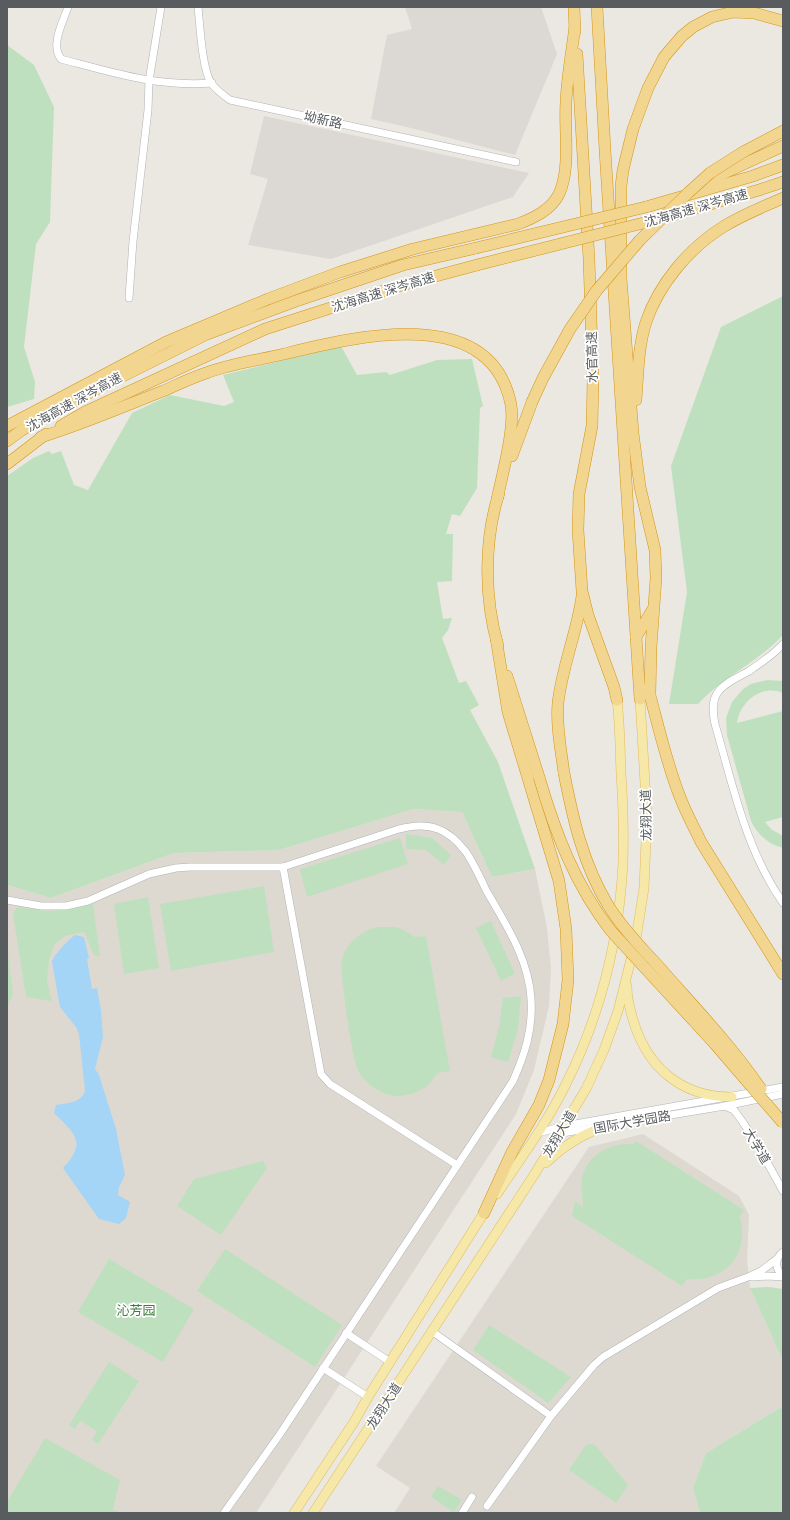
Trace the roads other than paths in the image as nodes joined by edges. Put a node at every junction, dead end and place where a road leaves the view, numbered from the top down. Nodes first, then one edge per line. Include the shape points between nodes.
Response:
1 (68, 7) edge
2 (162, 7) edge
3 (198, 7) edge
4 (574, 7) edge
5 (598, 7) edge
6 (783, 21) edge
7 (575, 26) junction
8 (149, 81) junction
9 (212, 84) junction
10 (783, 131) edge
11 (783, 146) edge
12 (516, 162) dead end
13 (783, 165) edge
14 (783, 182) edge
15 (783, 198) edge
16 (650, 206) junction
17 (129, 298) dead end
18 (7, 426) edge
19 (633, 433) junction
20 (41, 437) junction
21 (7, 442) edge
22 (7, 464) edge
23 (497, 500) junction
24 (582, 591) junction
25 (655, 607) junction
26 (496, 638) junction
27 (636, 640) junction
28 (783, 644) edge
29 (645, 696) junction
30 (617, 700) joint
31 (283, 867) junction
32 (7, 900) edge
33 (783, 903) edge
34 (627, 972) junction
35 (783, 974) edge
36 (783, 1087) edge
37 (783, 1094) edge
38 (732, 1097) junction
39 (725, 1106) junction
40 (783, 1120) edge
41 (783, 1123) edge
42 (603, 1127) junction
43 (562, 1130) junction
44 (538, 1133) junction
45 (457, 1165) junction
46 (534, 1175) junction
47 (783, 1191) edge
48 (484, 1213) junction
49 (783, 1248) edge
50 (780, 1255) edge
51 (748, 1277) junction
52 (783, 1277) edge
53 (433, 1332) junction
54 (346, 1333) junction
55 (390, 1362) junction
56 (323, 1368) junction
57 (368, 1397) junction
58 (551, 1416) junction
59 (472, 1497) dead end
60 (487, 1506) dead end
61 (224, 1513) edge
62 (294, 1513) edge
63 (313, 1513) edge
64 (462, 1513) edge

1 - 8 street via 56,45 57,54 61,59
2 - 8 street
3 - 9 street, 坳新路 via 206,70
4 - 7 highway, 水官高速
5 - 27 highway, 水官高速
6 - 19 highway via 744,12 722,14 693,27 664,58 648,88 633,129 621,186 621,278
7 - 18 highway via 566,103 564,176 558,195 546,210 518,224 413,249 320,279 256,304 166,342
7 - 24 highway, 水官高速 via 589,259 593,380 592,426 577,507
8 - 9 street
8 - 17 street
9 - 12 street, 坳新路 via 230,100
10 - 23 highway, bridge via 710,173 640,240 597,290 570,329 543,378 517,438
11 - 16 highway
13 - 16 highway, 沈海高速 深岑高速
14 - 20 highway, 沈海高速 深岑高速, bridge via 647,222 402,285 265,329 85,412
15 - 19 highway via 722,227 706,239 680,263 660,291 646,324 642,343
16 - 21 highway, 沈海高速 深岑高速, bridge via 403,265 296,301 207,334 79,398 22,430
19 - 25 highway via 640,487 654,550
20 - 22 highway, 沈海高速 深岑高速
20 - 23 highway via 71,428 206,373 352,339 389,335 436,336 462,343 481,354 495,368 505,386 511,407 510,433
23 - 26 highway via 488,551 489,594
24 - 30 highway, 水官高速
24 - 40 highway, bridge via 558,703 564,773 582,850 608,905 627,931 742,1060
25 - 27 highway
25 - 29 highway
26 - 41 highway, bridge via 562,847 580,884 611,931
26 - 48 highway via 508,712 562,894 568,980 567,1003 549,1080
27 - 29 highway, 水官高速
28 - 33 street via 758,665 723,687 718,692 713,710 747,833 761,868
29 - 34 main road, 龙翔大道 via 646,864 641,916
29 - 35 highway via 680,796 701,842
30 - 44 main road, 龙翔大道 via 624,836 612,950 598,1004 583,1047
31 - 32 street via 176,868 149,874 88,901 66,906 41,906
31 - 45 street via 321,1074 330,1084
31 - 45 street via 414,826 439,829 458,843 466,853 517,948 528,981 531,1014 527,1045 521,1063
34 - 38 main road via 628,1000 634,1024 645,1049 658,1068 692,1090 711,1096
34 - 43 main road, 龙翔大道 via 616,1017 604,1050 586,1089
36 - 38 street, 国际大学园路
37 - 39 street, 国际大学园路
38 - 43 street, 国际大学园路
39 - 42 street, 国际大学园路
39 - 47 street, 大学道 via 734,1110 742,1121
42 - 43 street, 国际大学园路
42 - 46 main road via 580,1136 562,1148
43 - 44 street, 国际大学园路
43 - 46 main road, 龙翔大道
44 - 48 main road, 龙翔大道
45 - 54 street
46 - 53 main road, 龙翔大道
48 - 55 main road, 龙翔大道
49 - 50 street
50 - 51 street via 761,1271
50 - 52 street via 777,1268
51 - 52 street
51 - 58 street via 718,1288 603,1357
53 - 58 street
53 - 63 main road, 龙翔大道
54 - 55 street
54 - 56 street
55 - 57 main road, 龙翔大道
56 - 57 street
56 - 61 street
57 - 62 main road, 龙翔大道
58 - 60 street
59 - 64 street

